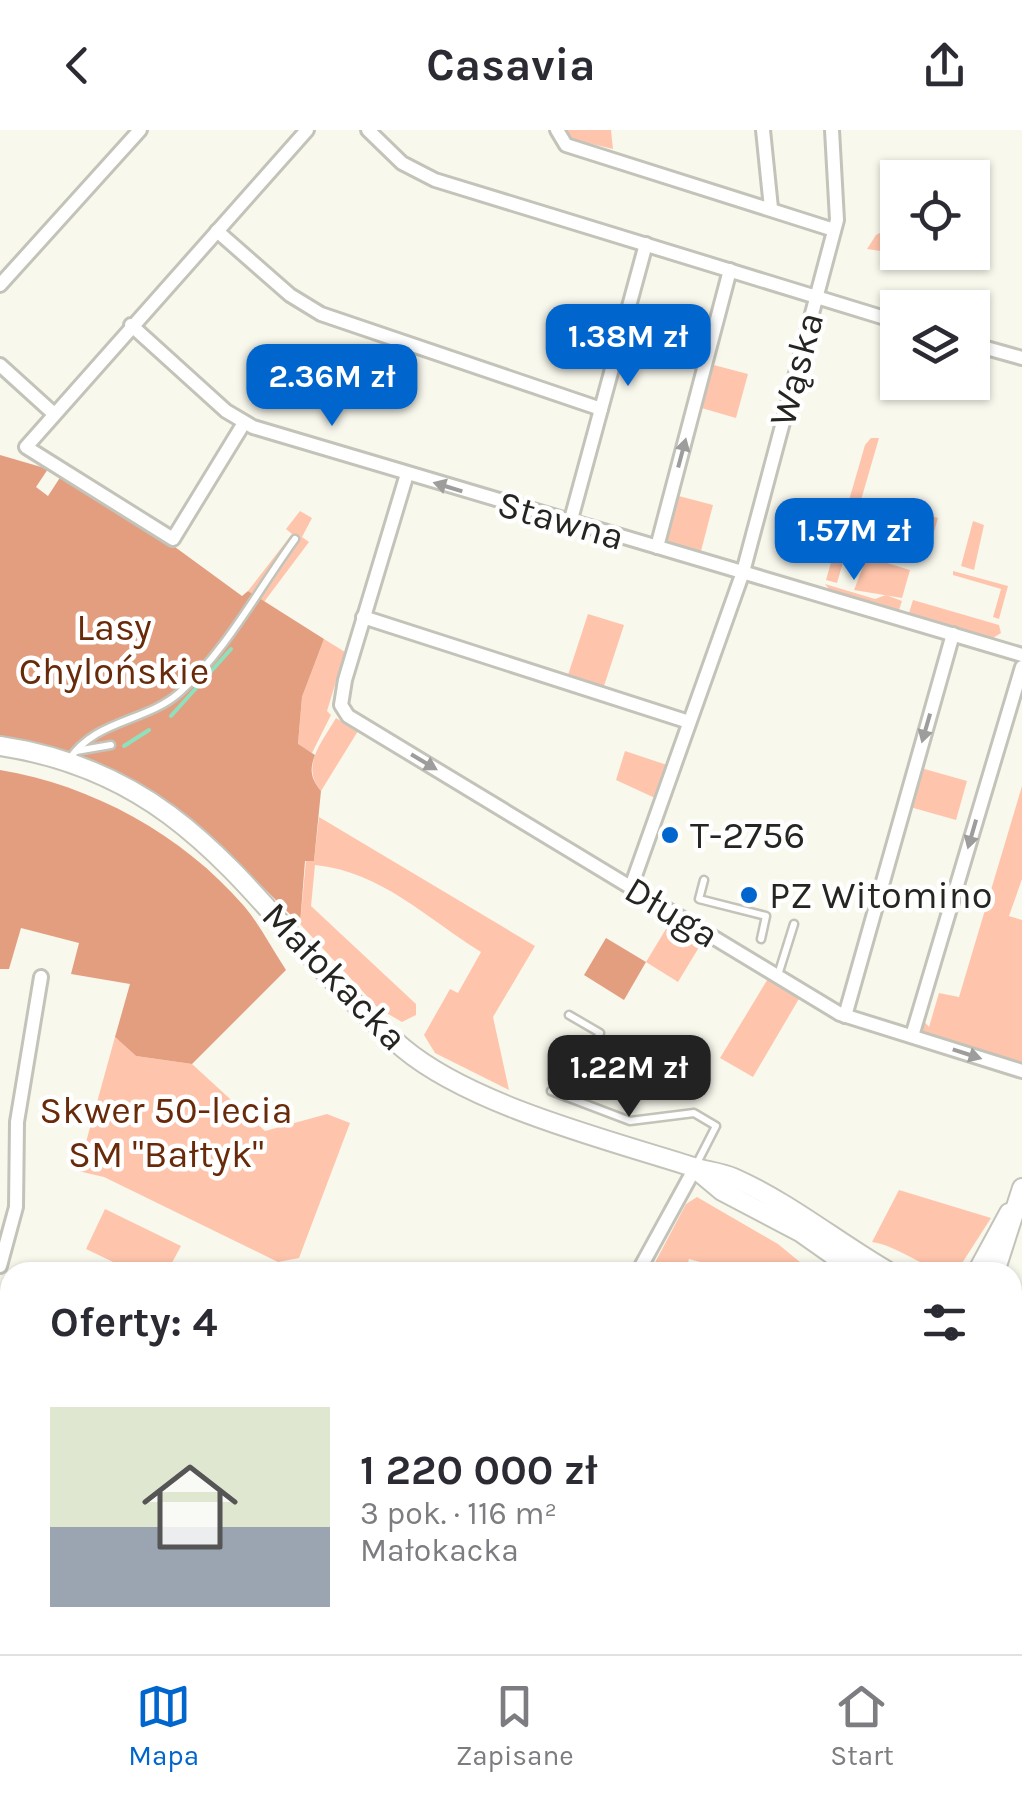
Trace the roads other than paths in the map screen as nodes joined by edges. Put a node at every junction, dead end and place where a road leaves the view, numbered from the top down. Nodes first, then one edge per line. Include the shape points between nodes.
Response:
1 (140, 130) edge
2 (307, 130) edge
3 (368, 130) edge
4 (557, 130) edge
5 (762, 130) edge
6 (832, 130) edge
7 (770, 208) junction
8 (217, 230) junction
9 (834, 230) junction
10 (646, 244) junction
11 (730, 270) junction
12 (0, 285) edge
13 (814, 297) junction
14 (880, 317) edge
15 (131, 325) junction
16 (990, 349) edge
17 (1022, 358) edge
18 (0, 365) edge
19 (601, 410) junction
20 (53, 413) junction
21 (244, 423) junction
22 (407, 474) junction
23 (570, 523) junction
24 (295, 539) dead end
25 (656, 548) junction
26 (744, 572) junction
27 (363, 617) junction
28 (953, 634) junction
29 (1022, 655) edge
30 (1022, 667) edge
31 (690, 722) junction
32 (111, 745) dead end
33 (0, 746) edge
34 (71, 757) junction
35 (704, 880) dead end
36 (631, 887) junction
37 (794, 924) dead end
38 (761, 939) dead end
39 (41, 976) dead end
40 (778, 976) junction
41 (569, 1015) dead end
42 (845, 1016) junction
43 (912, 1036) junction
44 (1022, 1072) edge
45 (551, 1091) dead end
46 (566, 1096) junction
47 (695, 1168) junction
48 (1021, 1192) edge
49 (1, 1262) edge
50 (643, 1262) edge
51 (843, 1262) edge
52 (874, 1262) edge
53 (982, 1262) edge
54 (998, 1262) edge

1 - 12 street
2 - 8 street
3 - 10 street via 434,180
4 - 7 street via 566,145
5 - 7 street
6 - 9 street, Wąska
7 - 9 street
8 - 15 street
8 - 19 street via 321,314
9 - 13 street, Wąska
10 - 11 street
10 - 19 street
11 - 13 street
25 -> 11 street
13 - 14 street
13 - 26 street, Wąska
15 - 20 street
15 - 21 street, Stawna
16 - 17 street
18 - 20 street
19 - 23 street
20 - 21 street via 26,447 173,539
21 - 22 street, Stawna
23 -> 22 street, Stawna
22 - 27 street
23 - 25 street, Stawna
24 - 34 lane via 180,692 104,729
25 - 26 street, Stawna
26 - 28 street, Stawna
26 - 31 street, Wąska
27 - 31 street
27 -> 36 street, Długa via 343,709
28 - 29 street, Stawna
28 -> 42 street
30 -> 43 street
31 - 36 street, Wąska
32 - 34 lane
33 - 34 main road, Małokacka
34 - 47 main road, Małokacka via 180,819 380,1027 424,1064 490,1097
35 - 38 lane via 699,899 766,916
36 - 40 street, Długa
37 - 40 lane
39 - 49 street via 16,1122 16,1208
40 - 42 street, Długa
41 - 46 lane via 600,1034
42 - 43 street, Długa
43 -> 44 street, Długa
45 - 46 lane
46 - 47 lane via 630,1120 694,1113 716,1126
47 - 50 street
47 - 51 main road, Małokacka
47 - 52 main road, Małokacka via 731,1176
48 - 53 main road
48 - 54 main road

